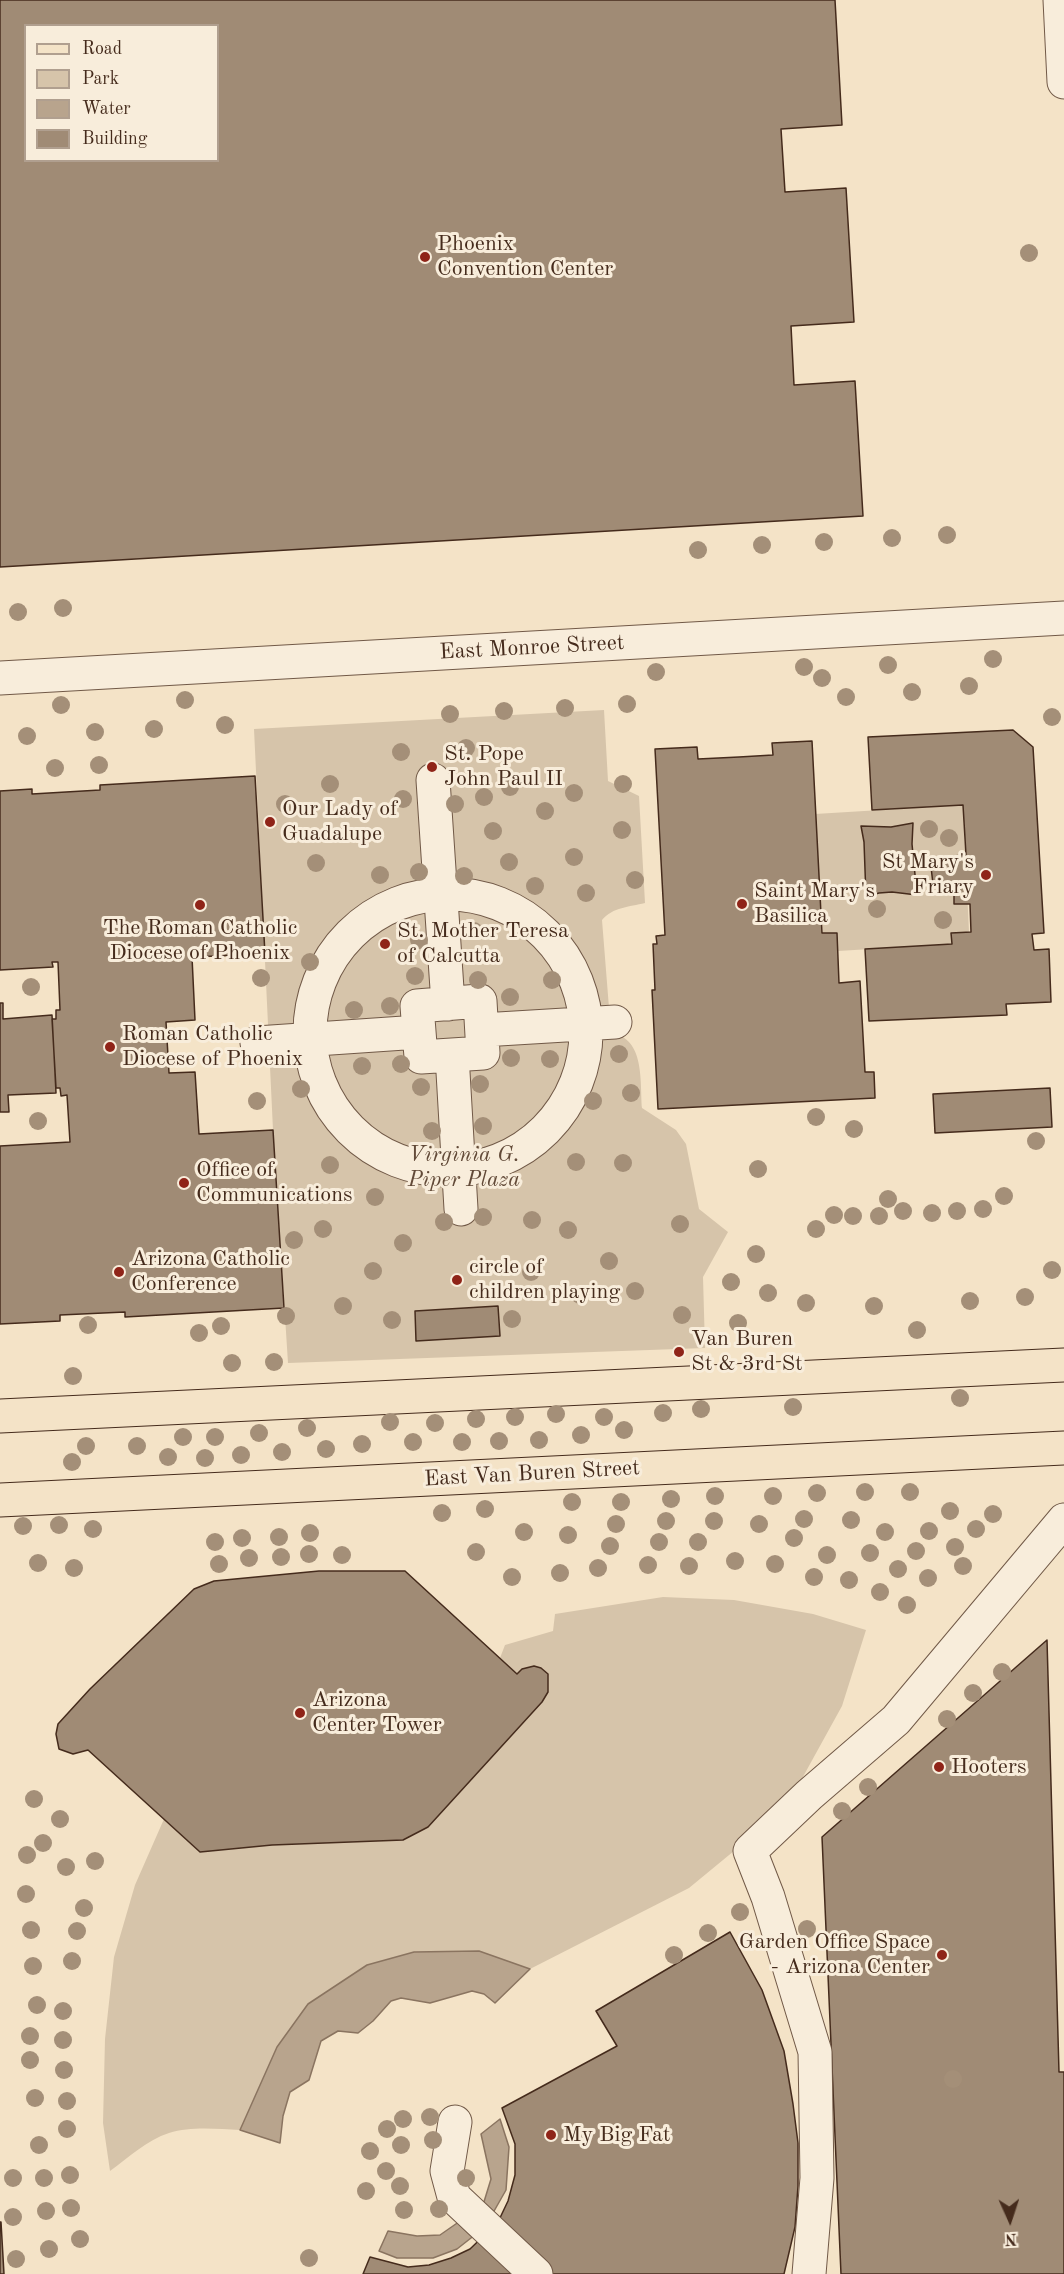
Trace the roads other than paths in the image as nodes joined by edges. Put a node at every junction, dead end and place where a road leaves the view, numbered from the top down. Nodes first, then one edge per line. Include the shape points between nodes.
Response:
1 (1060, 0) edge
2 (1064, 82) edge
3 (1064, 618) edge
4 (0, 678) edge
5 (433, 780) dead end
6 (440, 895) junction
7 (448, 1004) junction
8 (601, 1023) junction
9 (482, 1030) junction
10 (419, 1032) junction
11 (309, 1040) junction
12 (257, 1043) dead end
13 (452, 1055) junction
14 (459, 1169) junction
15 (461, 1209) dead end
16 (1064, 1365) edge
17 (0, 1416) edge
18 (1064, 1448) edge
19 (0, 1500) edge
20 (1064, 1520) edge
21 (455, 2122) dead end
22 (536, 2274) edge
23 (809, 2274) edge

1 - 2 street
3 - 4 street, East Monroe Street
5 - 6 street
6 - 7 street
6 - 8 street via 493,902 541,929 560,950 584,1004
6 - 11 street via 392,906 346,940 327,966 315,994
7 - 9 street via 480,1001
7 - 10 street via 417,1006
8 - 9 street
8 - 14 street via 586,1048 571,1095 542,1133 509,1156
9 - 13 street via 483,1053
10 - 11 street
10 - 13 street via 421,1057
11 - 12 street
11 - 14 street via 322,1090 354,1132 374,1148 404,1162
13 - 14 street
14 - 15 street
16 - 17 main road
18 - 19 main road, East Van Buren Street
20 - 23 street via 896,1720 750,1851 815,2052 817,2178
21 - 22 street via 447,2171 453,2197

